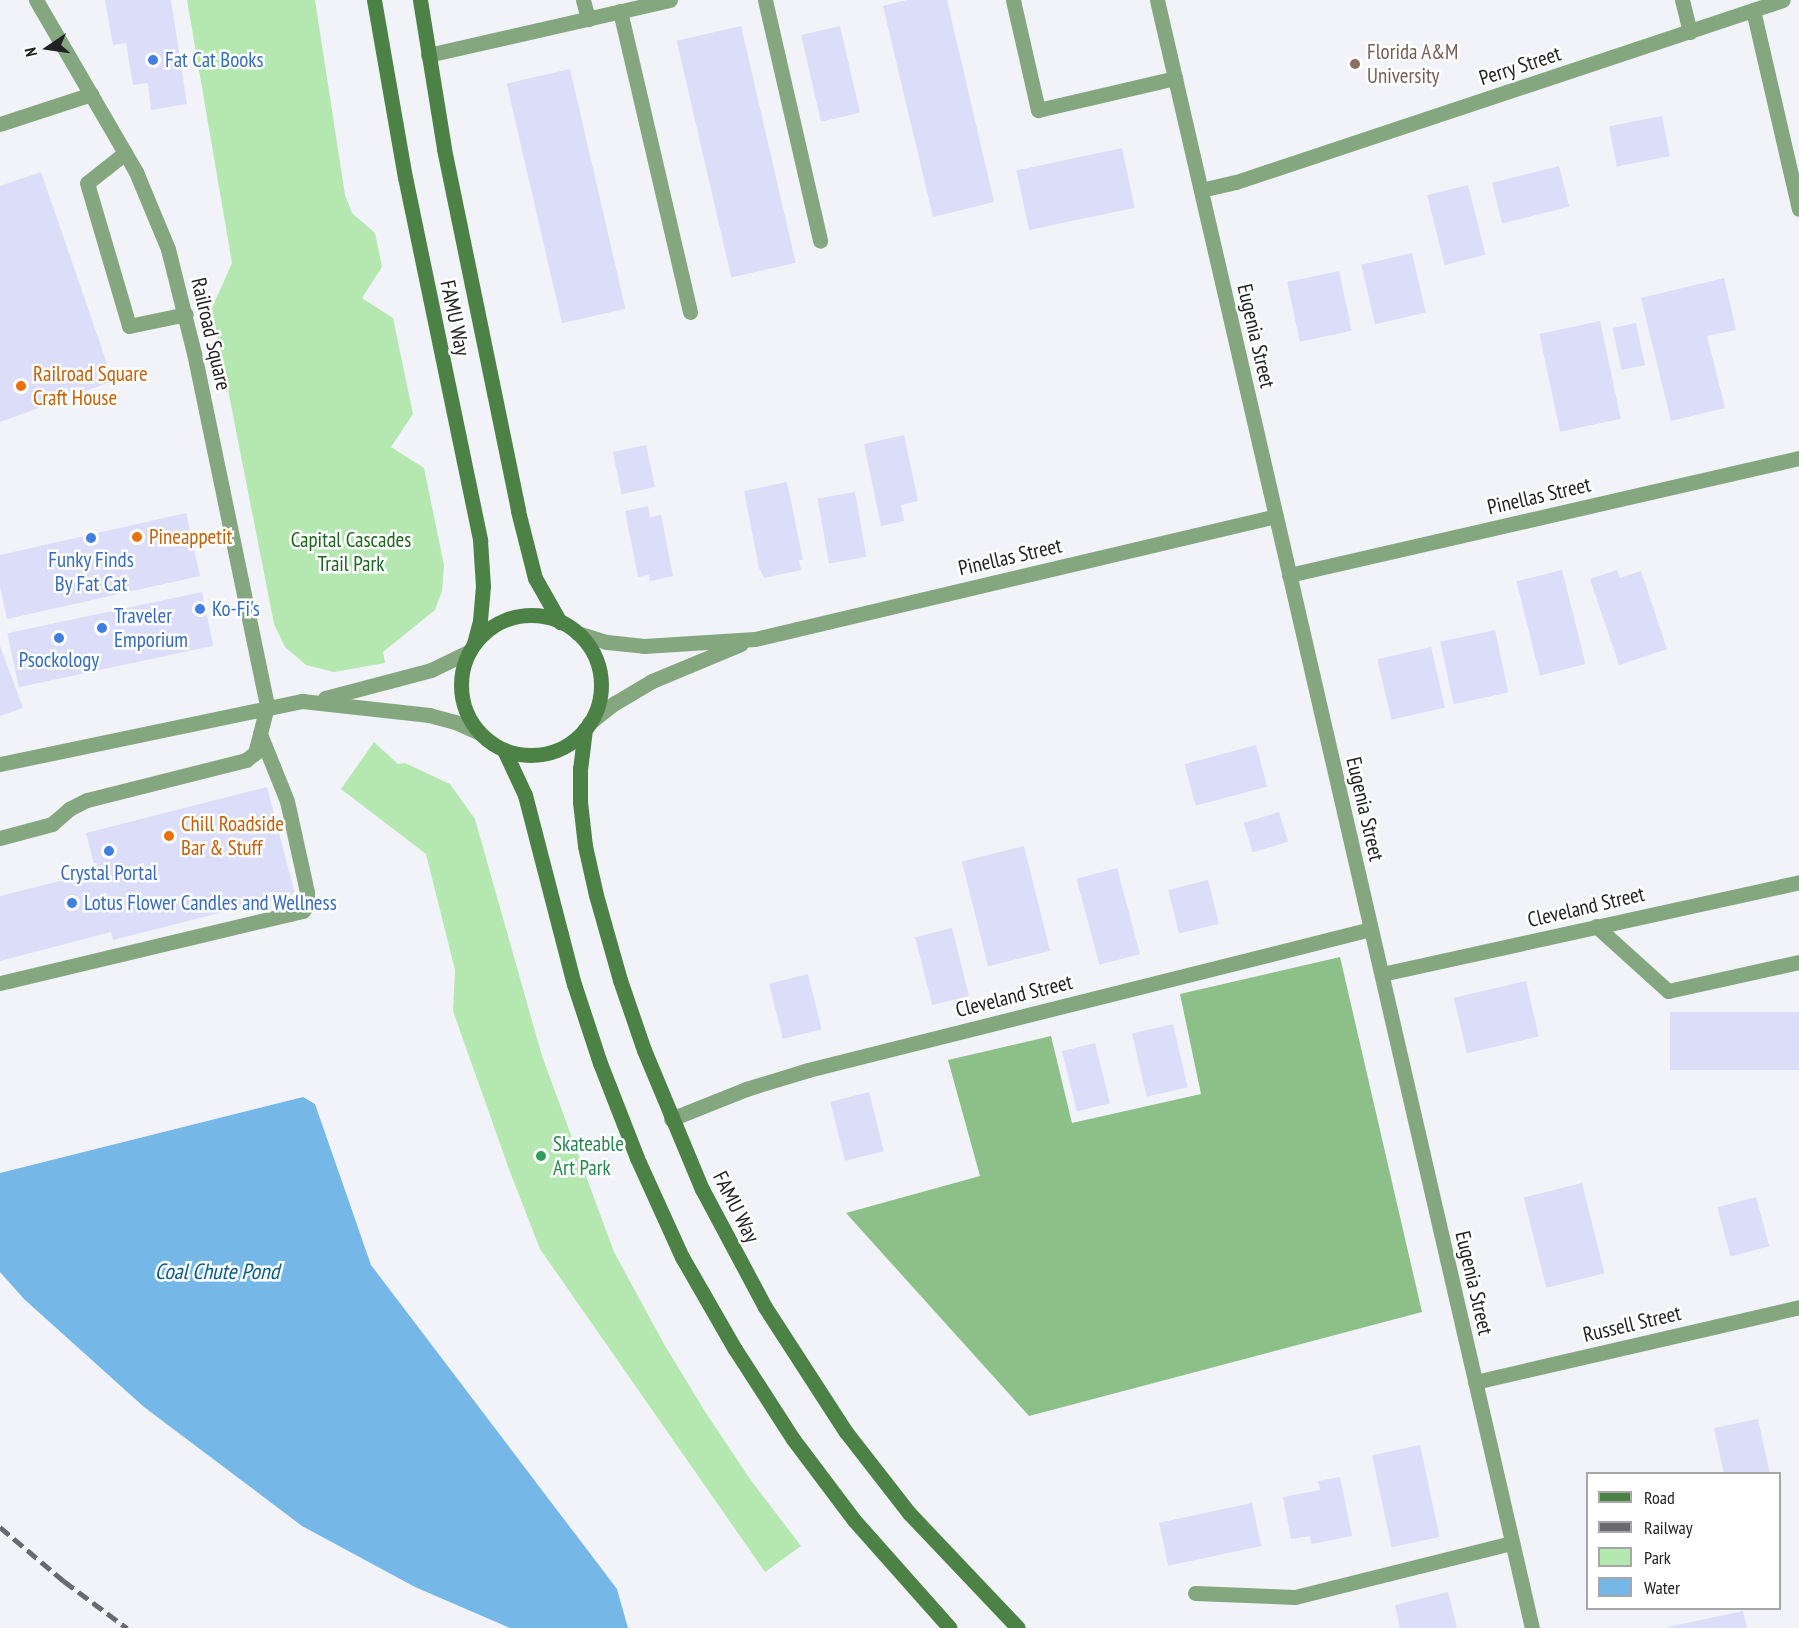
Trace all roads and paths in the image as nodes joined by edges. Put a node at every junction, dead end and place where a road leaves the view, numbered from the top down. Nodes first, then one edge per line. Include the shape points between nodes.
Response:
1 (36, 0) edge
2 (374, 0) edge
3 (420, 0) edge
4 (583, 0) edge
5 (670, 0) edge
6 (765, 0) edge
7 (1013, 0) edge
8 (1157, 0) edge
9 (1682, 0) edge
10 (1783, 0) edge
11 (637, 4) edge
12 (1753, 10) junction
13 (620, 11) junction
14 (588, 19) junction
15 (1690, 32) junction
16 (428, 55) junction
17 (1175, 78) junction
18 (91, 94) junction
19 (0, 124) edge
20 (125, 153) junction
21 (1201, 190) junction
22 (1799, 209) edge
23 (820, 241) dead end
24 (690, 312) dead end
25 (186, 314) junction
26 (1799, 458) edge
27 (1276, 516) junction
28 (1289, 575) junction
29 (560, 622) junction
30 (577, 633) junction
31 (755, 639) junction
32 (472, 648) junction
33 (316, 700) junction
34 (267, 706) junction
35 (587, 726) junction
36 (480, 733) junction
37 (260, 734) junction
38 (504, 750) junction
39 (0, 764) edge
40 (0, 838) edge
41 (1799, 882) edge
42 (1596, 926) junction
43 (1371, 929) junction
44 (1799, 962) edge
45 (1382, 974) junction
46 (0, 983) edge
47 (671, 1119) junction
48 (1799, 1307) edge
49 (1475, 1382) junction
50 (1512, 1542) junction
51 (1196, 1593) dead end
52 (950, 1628) edge
53 (1018, 1628) edge
54 (1532, 1628) edge

1 - 18 street, Railroad Square
2 - 32 street, FAMU Way via 405,177 480,540 483,586 480,621
3 - 16 street, FAMU Way
4 - 14 street
5 - 11 street
6 - 23 street
7 - 17 street via 1038,110
8 - 17 street, Eugenia Street
9 - 15 street
10 - 12 street, Perry Street
11 - 13 street
12 - 15 street, Perry Street
12 - 22 street
13 - 14 street
13 - 24 street
14 - 16 street
15 - 21 street, Perry Street via 1247,179
16 - 29 street, FAMU Way via 522,526 535,578
17 - 21 street, Eugenia Street
18 - 19 street
18 - 20 street, Railroad Square
20 - 25 street, Railroad Square via 161,227
20 - 25 street via 87,183 129,326
21 - 27 street, Eugenia Street
25 - 34 street, Railroad Square
26 - 28 street, Pinellas Street
27 - 28 street, Eugenia Street
27 - 31 street, Pinellas Street
28 - 43 street, Eugenia Street
29 - 30 street, FAMU Way
29 - 32 street, FAMU Way via 518,616 489,629
30 - 31 street, Pinellas Street via 607,642 644,646
30 - 35 street, FAMU Way via 591,650 599,670 600,692
31 - 35 street, Pinellas Street via 652,681
32 - 33 street via 431,670
32 - 36 street, FAMU Way via 462,675 462,700
33 - 34 street
33 - 36 street via 429,715
34 - 37 street
34 - 39 street
35 - 38 street, FAMU Way via 565,747 548,753 521,755
35 - 47 street, FAMU Way via 580,760 580,802 590,872 620,980
36 - 38 street, FAMU Way
37 - 40 street via 255,753 246,760 87,800 52,824
37 - 46 street via 286,801 308,892 303,910
38 - 52 street, FAMU Way via 525,795 574,984 600,1064 682,1257 735,1349 799,1447 887,1560
41 - 42 street, Cleveland Street
42 - 44 street via 1668,991
42 - 45 street, Cleveland Street
43 - 45 street, Eugenia Street
43 - 47 street, Cleveland Street via 808,1070
45 - 49 street, Eugenia Street
47 - 53 street, FAMU Way via 742,1265 819,1391 909,1513
48 - 49 street, Russell Street
49 - 50 street, Eugenia Street
50 - 51 street via 1295,1597
50 - 54 street, Eugenia Street

